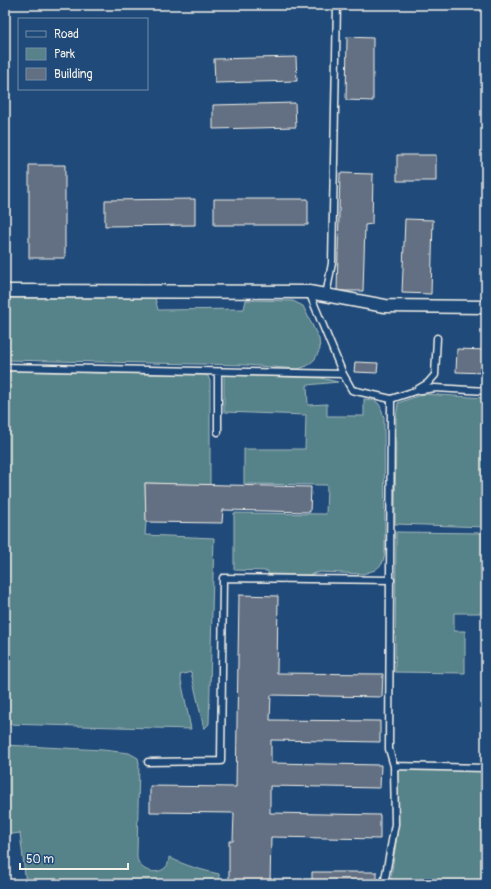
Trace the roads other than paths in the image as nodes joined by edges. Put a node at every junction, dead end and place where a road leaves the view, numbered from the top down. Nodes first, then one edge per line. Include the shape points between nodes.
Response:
1 (337, 5) edge
2 (5, 291) edge
3 (309, 292) junction
4 (322, 295) junction
5 (486, 307) edge
6 (437, 338) dead end
7 (5, 367) edge
8 (218, 372) junction
9 (343, 374) junction
10 (415, 391) junction
11 (486, 391) edge
12 (391, 399) junction
13 (218, 432) dead end
14 (391, 580) junction
15 (148, 762) dead end
16 (394, 766) junction
17 (486, 768) edge
18 (385, 879) dead end

1 - 4 lane via 332,263 327,290
2 - 3 street
3 - 4 street
3 - 9 lane
4 - 5 street via 385,306
6 - 10 lane via 435,375
7 - 8 lane
8 - 9 lane
8 - 13 lane
9 - 12 lane via 352,390
10 - 11 lane via 434,388
10 - 12 lane
12 - 14 lane
14 - 15 lane via 223,578 221,761
14 - 16 lane via 389,749
16 - 17 lane
16 - 18 lane via 395,824

